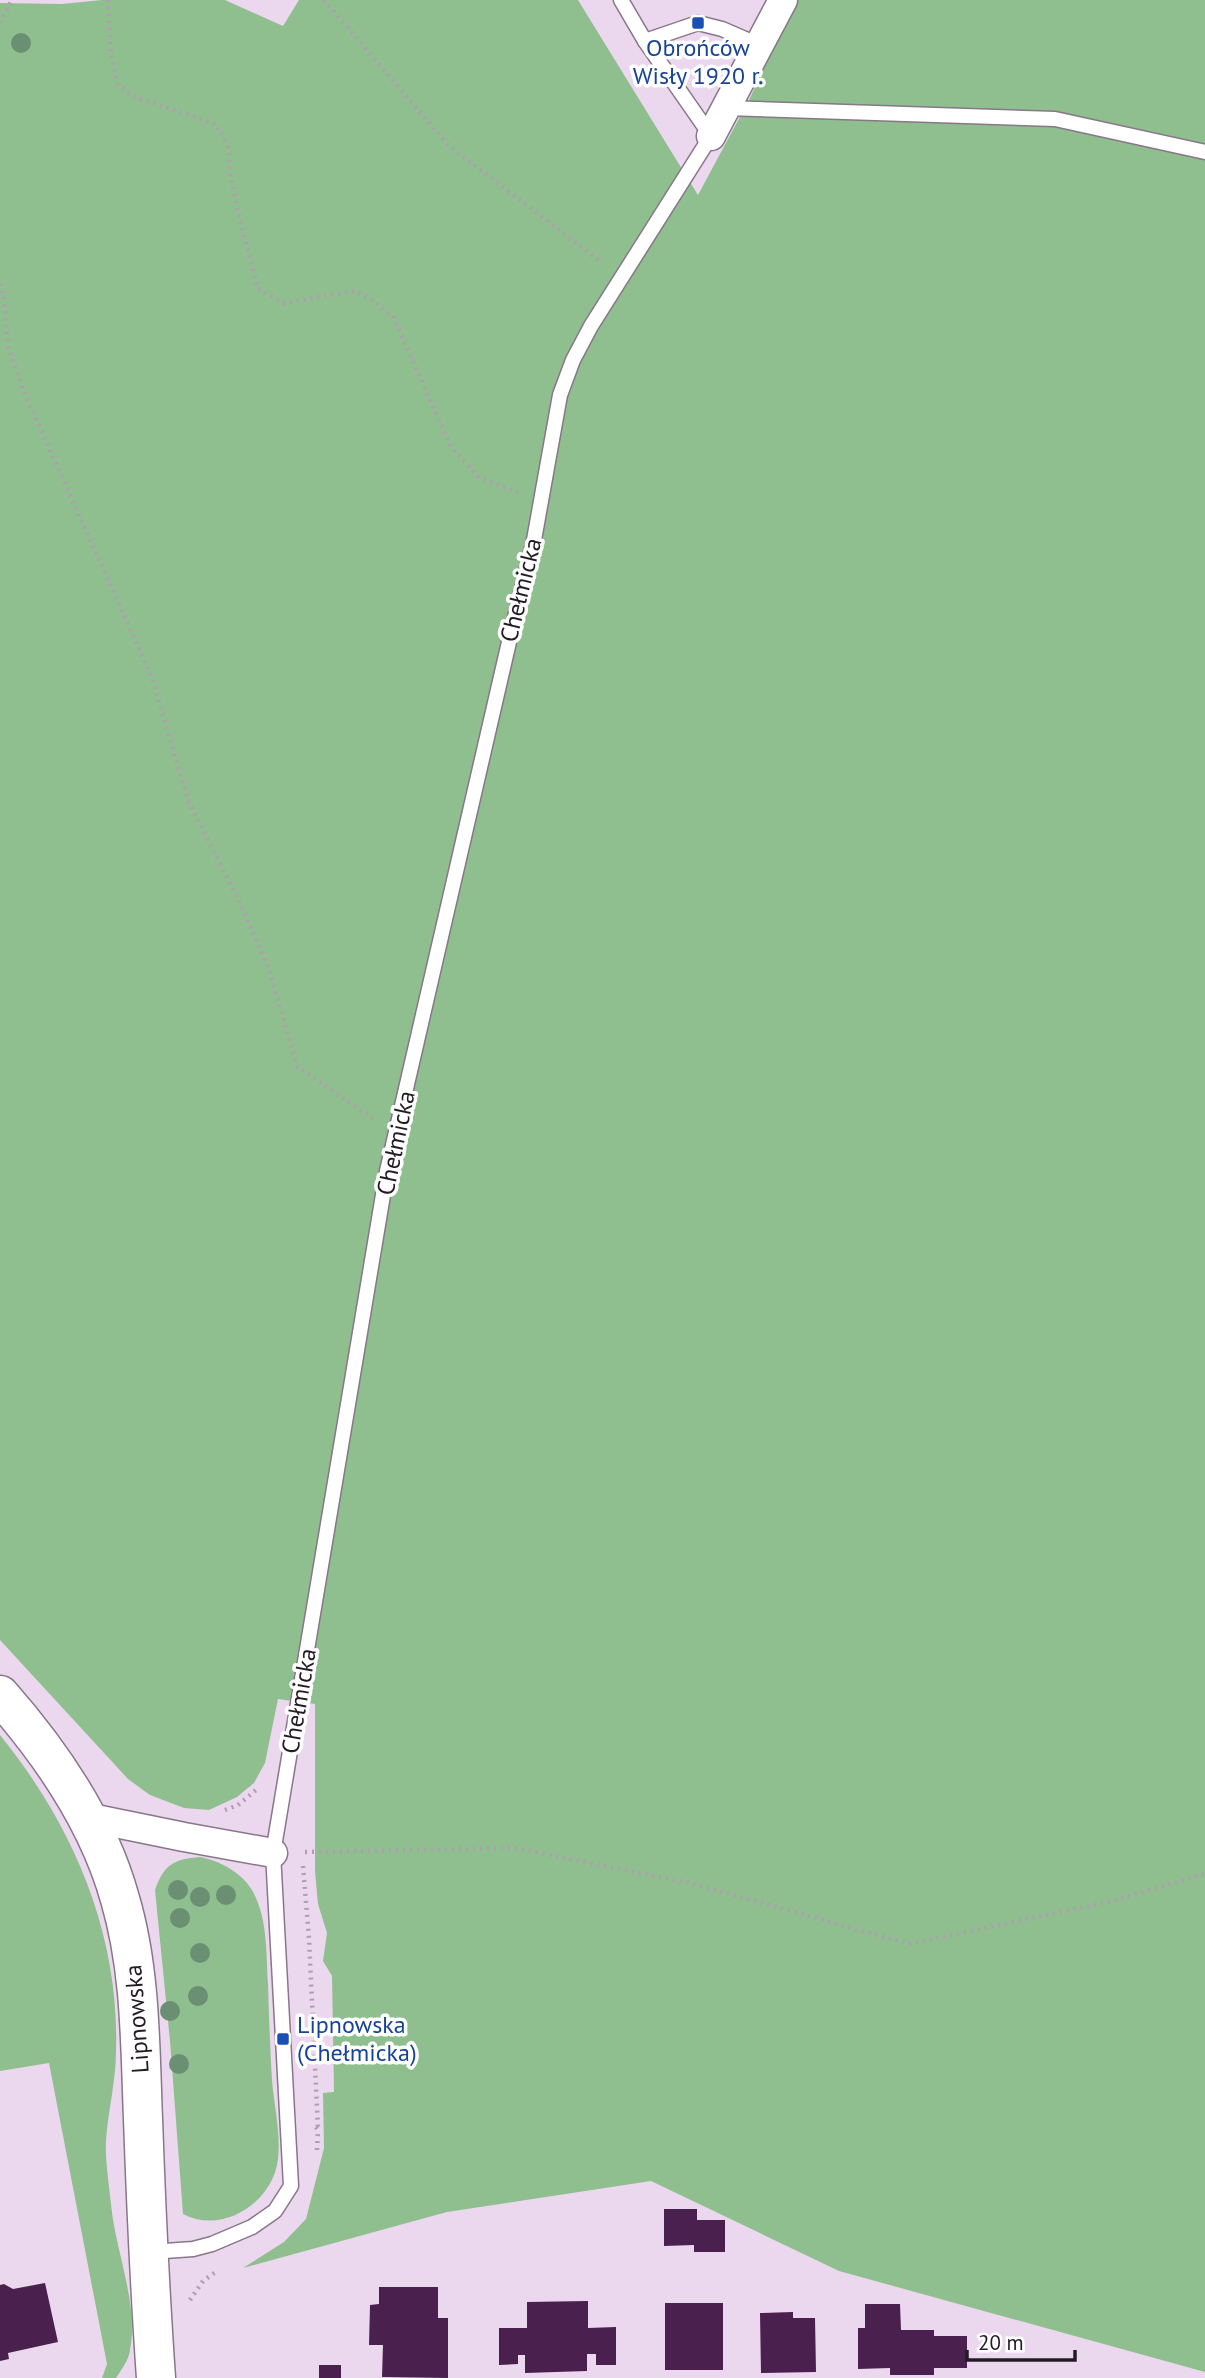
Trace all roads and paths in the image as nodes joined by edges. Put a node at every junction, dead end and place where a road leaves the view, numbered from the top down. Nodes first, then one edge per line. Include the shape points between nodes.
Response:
1 (12, 0) edge
2 (108, 0) edge
3 (324, 0) edge
4 (621, 0) edge
5 (783, 0) edge
6 (0, 23) edge
7 (645, 41) junction
8 (759, 45) junction
9 (726, 108) junction
10 (710, 136) junction
11 (1205, 152) edge
12 (622, 278) junction
13 (0, 284) edge
14 (541, 500) junction
15 (397, 1135) junction
16 (0, 1695) edge
17 (86, 1817) junction
18 (301, 1842) dead end
19 (302, 1852) junction
20 (273, 1853) junction
21 (1205, 1874) edge
22 (307, 2116) dead end
23 (148, 2253) junction
24 (156, 2378) edge

1 - 6 path
2 - 14 path via 118,85 135,97 216,124 229,149 238,212 258,289 284,303 354,291 371,299 394,318 451,447 479,477
3 - 12 path via 447,145
4 - 7 lane
5 - 8 street, Chełmicka
7 - 8 lane via 698,23
7 - 10 lane
8 - 9 street, Chełmicka
9 - 10 street, Chełmicka
9 - 11 lane via 1055,119
10 - 12 lane, Chełmicka
12 - 14 lane, Chełmicka via 591,326 560,395
13 - 15 path via 8,347 24,392 152,678 189,803 268,967 297,1066
14 - 15 lane, Chełmicka
15 - 20 lane, Chełmicka via 387,1171
16 - 17 main road, Lipnowska via 49,1758
17 - 20 street
17 - 23 main road, Lipnowska via 120,1896 135,1972
18 - 19 path
19 - 21 path via 515,1848 690,1883 909,1944 1113,1900
19 - 22 path via 318,2130
20 - 23 lane, Chełmicka via 291,2186 275,2211 252,2227 193,2249
23 - 24 main road, Lipnowska

